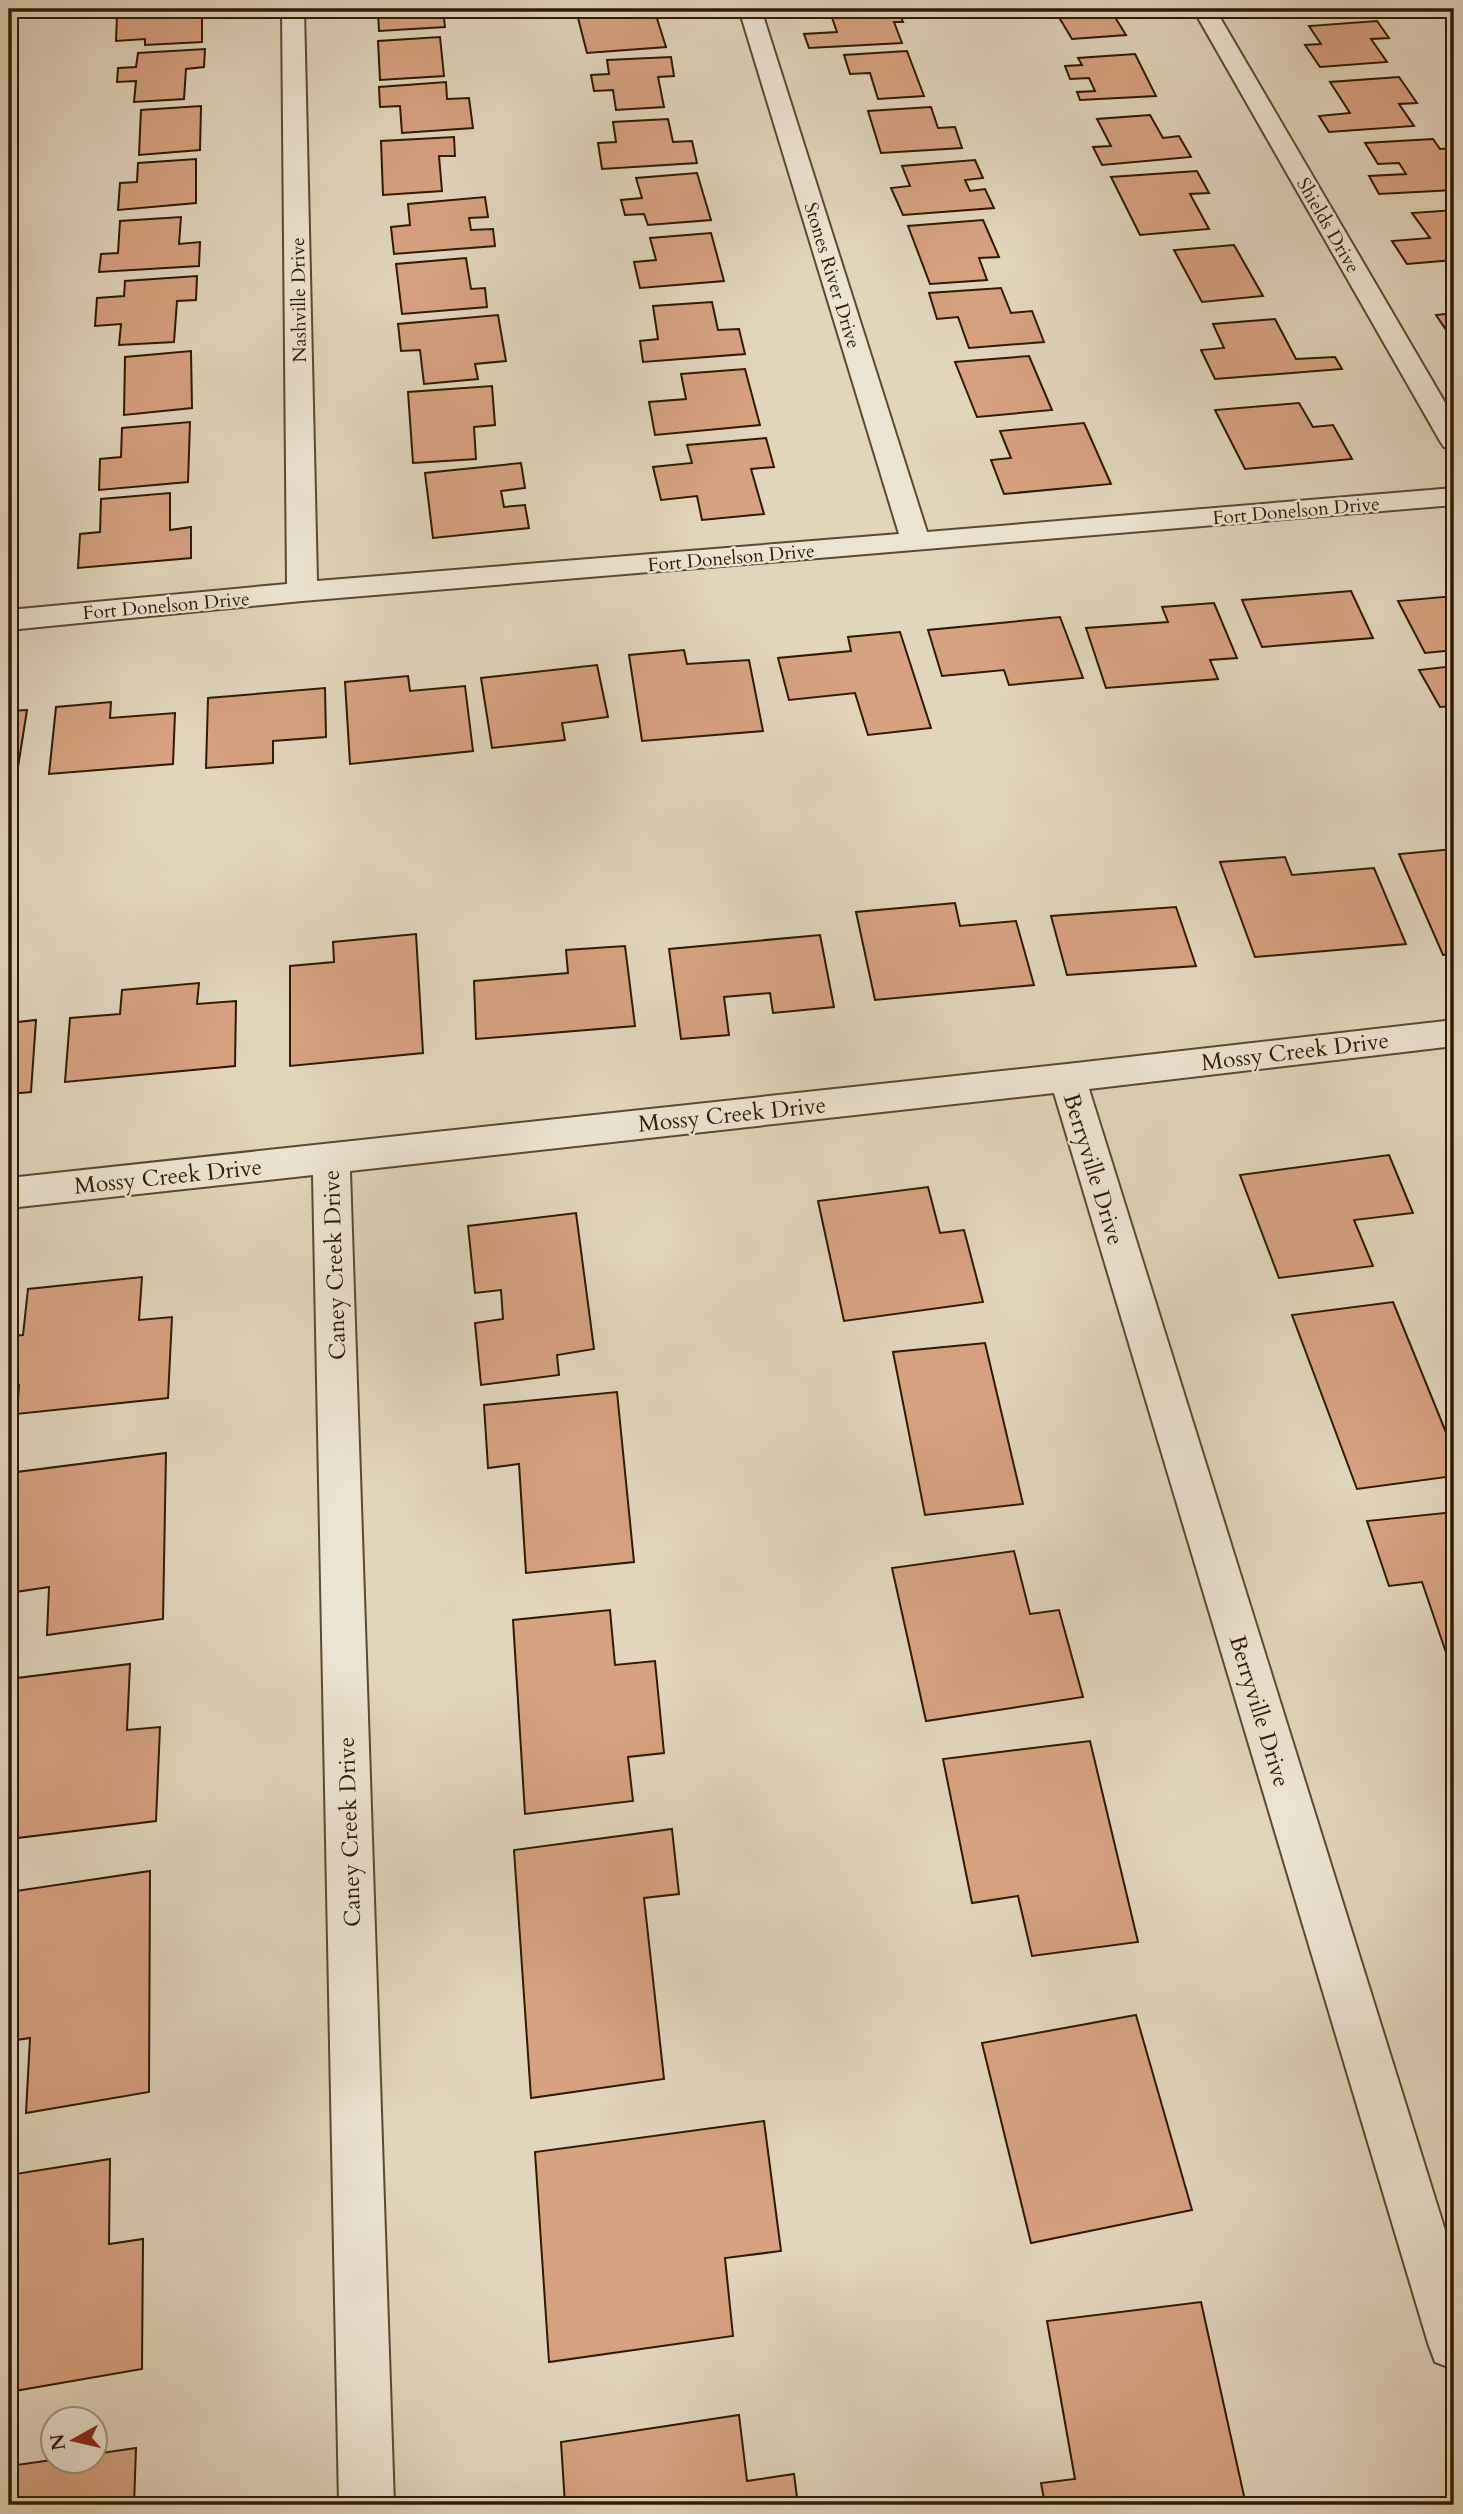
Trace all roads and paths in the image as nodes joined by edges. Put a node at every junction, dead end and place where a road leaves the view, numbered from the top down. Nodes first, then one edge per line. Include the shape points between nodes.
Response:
1 (293, 9) edge
2 (751, 9) edge
3 (1203, 9) edge
4 (1454, 441) edge
5 (1454, 496) edge
6 (916, 541) junction
7 (302, 592) junction
8 (9, 620) edge
9 (1454, 1032) edge
10 (1066, 1078) junction
11 (331, 1158) junction
12 (9, 1193) edge
13 (1454, 2343) edge
14 (366, 2505) edge

1 - 7 street, Nashville Drive
2 - 6 street, Stones River Drive
3 - 4 street, Shields Drive
5 - 6 street, Fort Donelson Drive
6 - 7 street, Fort Donelson Drive
7 - 8 street, Fort Donelson Drive
9 - 10 street, Mossy Creek Drive
10 - 11 street, Mossy Creek Drive
10 - 13 street, Berryville Drive
11 - 12 street, Mossy Creek Drive
11 - 14 street, Caney Creek Drive

